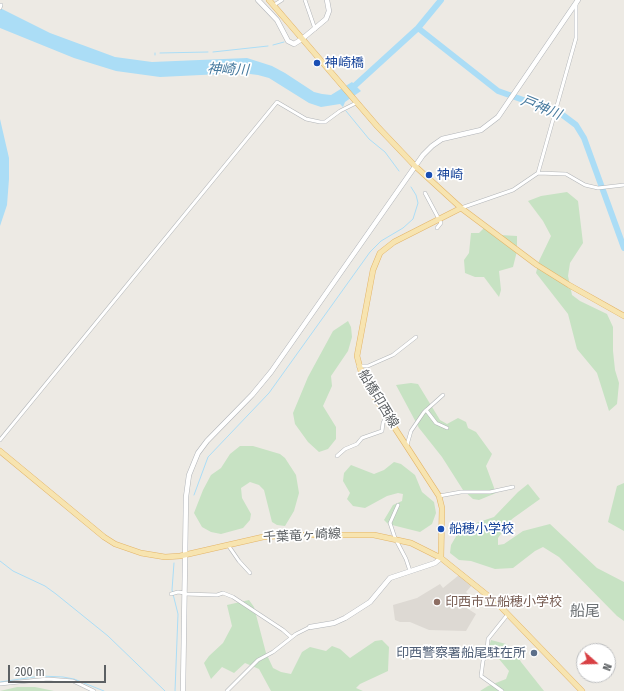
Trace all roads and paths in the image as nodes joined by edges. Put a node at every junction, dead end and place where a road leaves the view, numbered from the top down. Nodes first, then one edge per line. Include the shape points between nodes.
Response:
1 (258, 0) edge
2 (269, 0) edge
3 (282, 0) edge
4 (305, 0) edge
5 (327, 0) edge
6 (577, 1) edge
7 (274, 5) junction
8 (315, 29) junction
9 (302, 39) junction
10 (356, 103) junction
11 (415, 166) junction
12 (538, 173) junction
13 (624, 185) edge
14 (425, 193) dead end
15 (461, 208) junction
16 (440, 219) junction
17 (437, 228) dead end
18 (624, 316) edge
19 (416, 337) dead end
20 (358, 366) junction
21 (444, 395) dead end
22 (426, 410) junction
23 (387, 415) junction
24 (447, 428) dead end
25 (0, 440) edge
26 (406, 445) junction
27 (0, 451) edge
28 (338, 456) dead end
29 (513, 488) dead end
30 (439, 496) junction
31 (398, 505) dead end
32 (395, 538) junction
33 (228, 544) junction
34 (186, 554) junction
35 (441, 558) junction
36 (410, 571) junction
37 (250, 573) dead end
38 (171, 594) dead end
39 (185, 594) junction
40 (508, 614) junction
41 (310, 627) joint
42 (291, 637) junction
43 (91, 683) dead end
44 (0, 684) edge
45 (89, 688) junction
46 (94, 691) edge
47 (183, 691) edge
48 (229, 691) edge
49 (502, 691) edge
50 (582, 691) edge

1 - 9 street via 277,20 291,44
2 - 7 main road
3 - 7 street
4 - 8 street
5 - 8 street via 328,15
6 - 11 street via 498,117 480,130 438,141
6 - 12 street via 576,38
7 - 9 main road
8 - 9 street
9 - 10 main road
10 - 11 main road
10 - 25 street via 325,122 320,122 306,119 277,102
11 - 15 main road
11 - 34 street via 271,372 198,453 187,486
12 - 13 street via 566,174 586,185 598,188
12 - 15 street via 513,190
14 - 16 street
15 - 16 main road, 船橋印西線
15 - 18 main road via 537,265
16 - 17 street via 441,224
16 - 20 main road, 船橋印西線 via 394,242 379,255 373,270 358,345
19 - 20 street via 393,355 368,366
20 - 23 main road, 船橋印西線
21 - 22 street
22 - 24 street via 435,422
22 - 26 street via 411,431
23 - 26 main road, 船橋印西線
23 - 28 street via 382,431 362,438
26 - 30 main road, 船橋印西線
27 - 34 main road, 千葉竜ヶ崎線 via 115,544 158,556
29 - 30 street
30 - 35 main road, 船橋印西線 via 442,508
31 - 32 street via 390,523
32 - 33 main road, 千葉竜ヶ崎線 via 363,534 291,535
32 - 35 main road, 千葉竜ヶ崎線 via 419,546
32 - 36 street
33 - 34 main road, 千葉竜ヶ崎線
33 - 37 street
34 - 39 street
35 - 36 street via 435,564
35 - 40 main road, 千葉竜ヶ崎線
36 - 41 street via 390,578 370,602 345,618 334,623
38 - 39 street
39 - 42 street via 223,593 233,597
39 - 47 street
40 - 49 street via 488,639 481,676
40 - 50 main road, 千葉竜ヶ崎線
41 - 42 street
42 - 48 street via 258,660
43 - 45 street
44 - 45 street via 48,679 73,681
45 - 46 street

